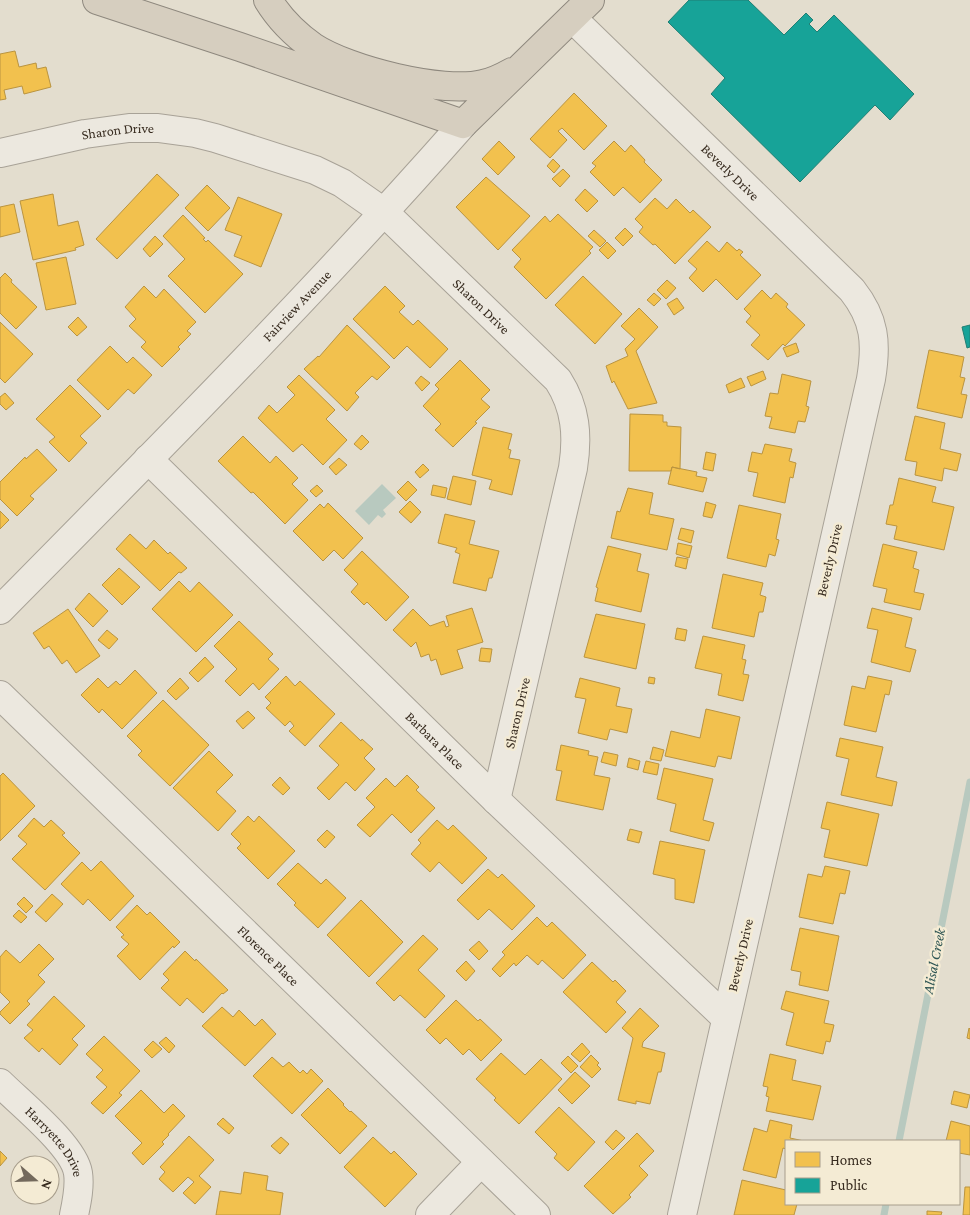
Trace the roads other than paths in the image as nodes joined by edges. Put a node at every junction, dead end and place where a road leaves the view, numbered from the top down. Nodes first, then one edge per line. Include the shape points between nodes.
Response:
1 (97, 0) edge
2 (268, 0) edge
3 (581, 9) edge
4 (522, 68) junction
5 (463, 124) junction
6 (0, 153) edge
7 (385, 213) junction
8 (148, 459) junction
9 (0, 610) edge
10 (0, 695) edge
11 (496, 800) junction
12 (726, 1018) junction
13 (0, 1083) edge
14 (482, 1162) junction
15 (74, 1215) edge
16 (430, 1215) edge
17 (536, 1215) edge
18 (682, 1215) edge

1 - 5 highway
2 - 4 highway via 286,23 314,47 389,75 430,84 466,86 484,84
3 - 4 highway, Fairview Avenue
3 - 12 street, Beverly Drive via 852,290 866,309 874,338 870,379
4 - 5 highway, Fairview Avenue
5 - 7 street, Fairview Avenue
6 - 7 street, Sharon Drive via 108,130 174,129 215,138 315,170 342,183
7 - 8 street, Fairview Avenue
7 - 11 street, Sharon Drive via 558,380 574,417 573,468
8 - 9 street, Fairview Avenue
8 - 11 street, Barbara Place
10 - 14 street, Florence Place
11 - 12 street, Barbara Place
12 - 18 street, Beverly Drive
13 - 15 street, Harryette Drive via 72,1156 78,1172
14 - 16 street
14 - 17 street, Florence Place

